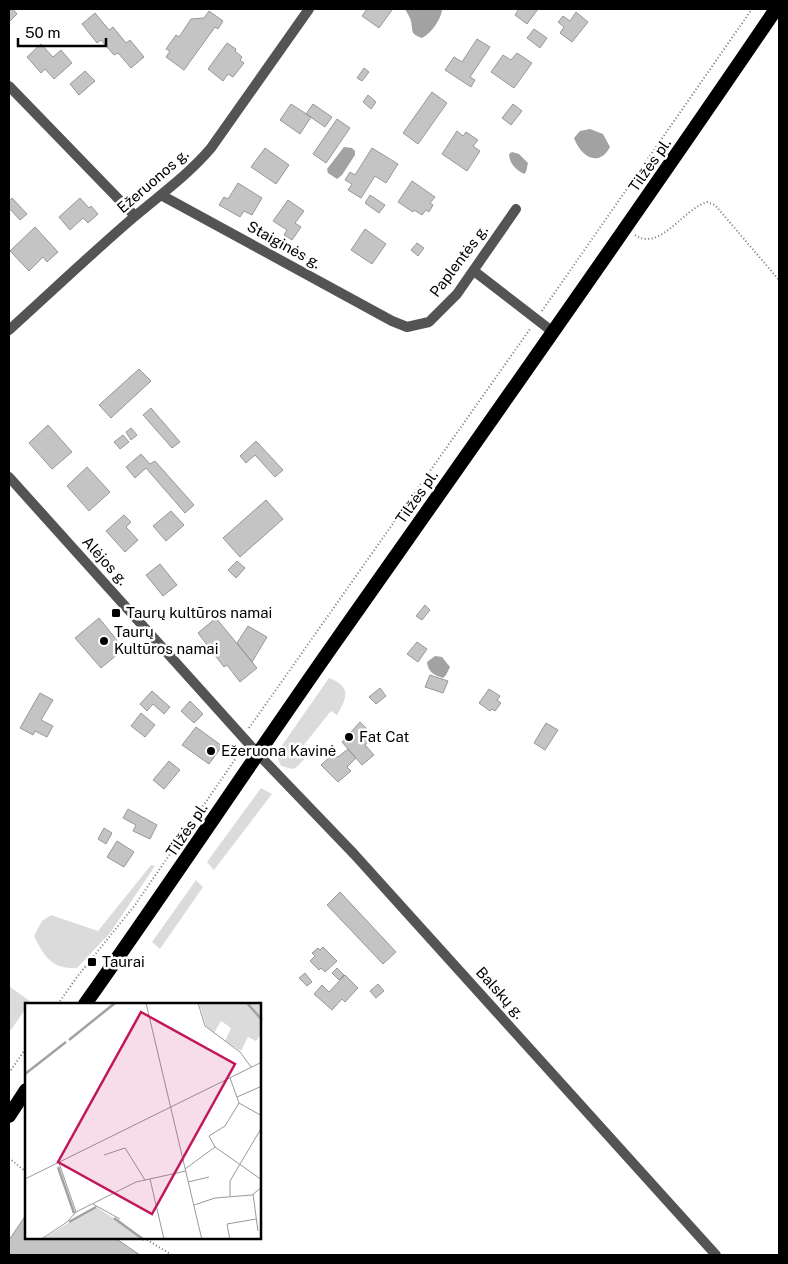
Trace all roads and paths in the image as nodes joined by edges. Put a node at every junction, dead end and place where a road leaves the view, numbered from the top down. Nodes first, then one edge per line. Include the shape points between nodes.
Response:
1 (309, 9) edge
2 (752, 9) edge
3 (776, 9) edge
4 (9, 86) edge
5 (161, 196) junction
6 (516, 209) dead end
7 (135, 216) junction
8 (626, 229) junction
9 (474, 271) junction
10 (779, 280) edge
11 (536, 319) junction
12 (392, 321) joint
13 (9, 330) edge
14 (553, 332) junction
15 (9, 477) edge
16 (242, 736) junction
17 (258, 754) junction
18 (59, 1003) edge
19 (86, 1003) edge
20 (25, 1049) edge
21 (9, 1073) edge
22 (25, 1092) edge
23 (9, 1116) edge
24 (9, 1158) edge
25 (25, 1171) edge
26 (146, 1239) edge
27 (172, 1255) edge
28 (716, 1255) edge

1 - 5 street, Ežeruonos g. via 211,148
2 - 11 path
3 - 8 highway, Tilžės pl.
4 - 7 street
5 - 7 street, Ežeruonos g.
5 - 12 street, Staiginės g.
6 - 9 street, Paplentės g.
7 - 13 street, Ežeruonos g.
8 - 10 path via 640,239 655,238 693,208 707,202 715,205
8 - 14 highway, Tilžės pl.
9 - 11 street
9 - 12 street, Paplentės g. via 429,322 407,327
11 - 14 street
11 - 16 path
14 - 17 highway, Tilžės pl.
15 - 16 street, Alėjos g.
16 - 17 street, Alėjos g.
16 - 18 path via 236,742 236,758 222,779 135,905
17 - 19 highway, Tilžės pl.
17 - 28 street, Balskų g. via 354,854
20 - 21 path
22 - 23 highway
24 - 25 path
26 - 27 path

